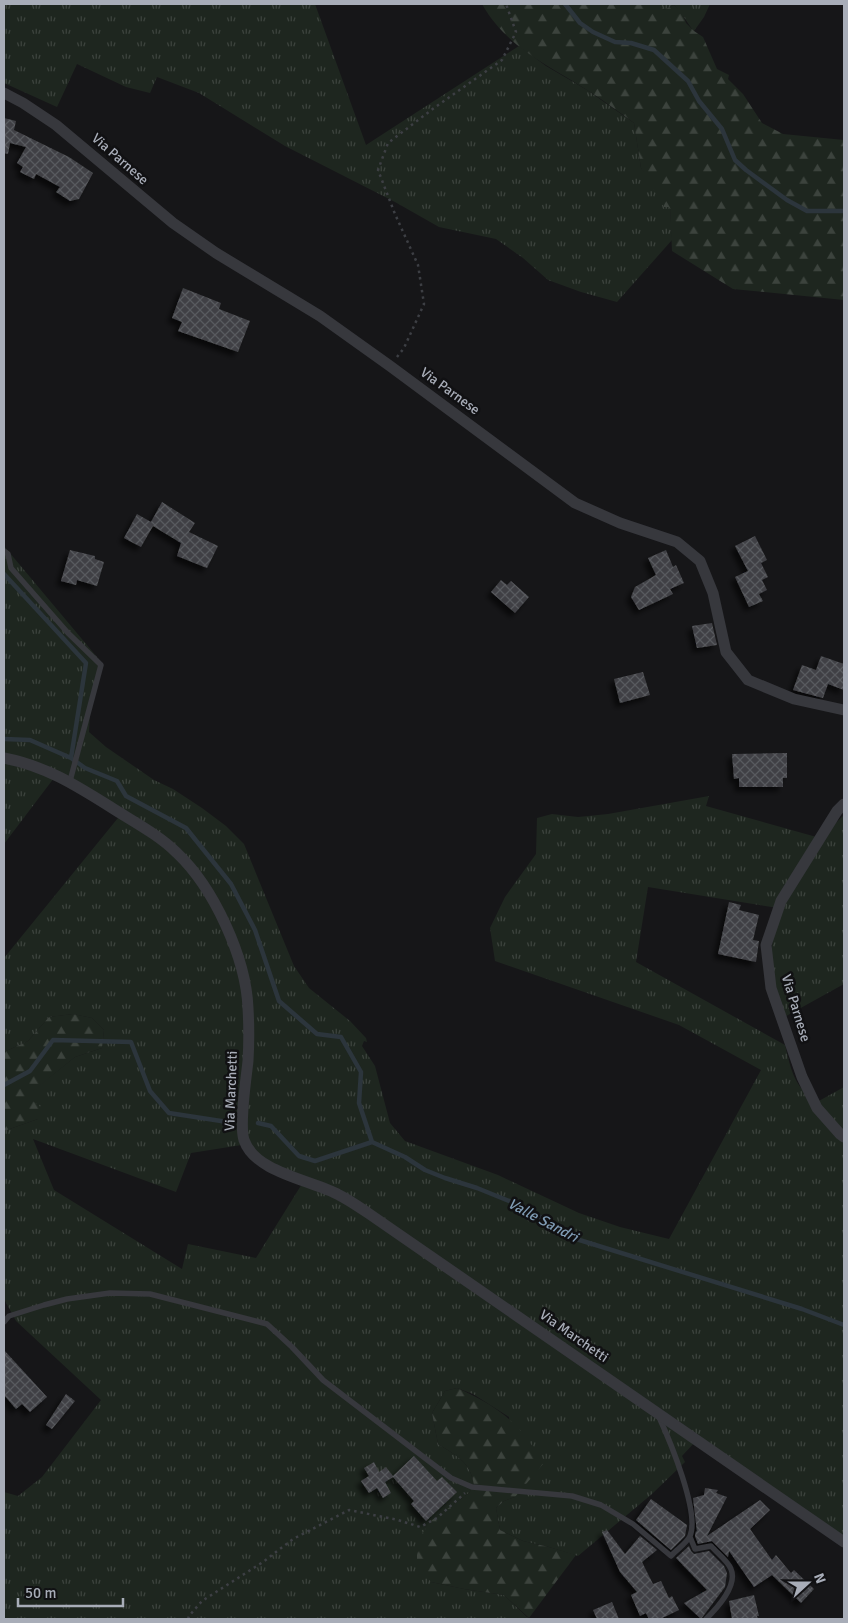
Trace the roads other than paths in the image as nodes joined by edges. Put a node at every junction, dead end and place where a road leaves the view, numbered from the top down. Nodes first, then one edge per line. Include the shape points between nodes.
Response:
1 (4, 93) edge
2 (4, 551) edge
3 (844, 710) edge
4 (4, 758) edge
5 (70, 781) junction
6 (844, 804) edge
7 (844, 1137) edge
8 (4, 1322) edge
9 (657, 1412) junction
10 (690, 1537) junction
11 (844, 1542) edge
12 (706, 1619) edge

1 - 3 street, Via Parnese via 56,125 173,223 320,316 575,503 620,523 677,542 700,561 713,593 726,652 748,680 794,699
2 - 5 lane via 8,554 11,568 101,665
4 - 5 street, Via Marchetti
5 - 9 street, Via Marchetti via 157,836 176,852 193,869 220,913 237,956 247,998 248,1059 243,1119 244,1140 254,1156 268,1166 339,1194
6 - 7 street, Via Parnese via 781,901 766,945 771,988 802,1077 817,1108
8 - 10 lane via 9,1316 44,1305 110,1293 150,1294 267,1324 323,1380 451,1478 472,1487 572,1496 601,1505 633,1524 671,1556
9 - 10 lane via 687,1491 692,1520
9 - 11 street, Via Marchetti
10 - 12 lane via 696,1549 710,1546 731,1568 733,1580 721,1604

